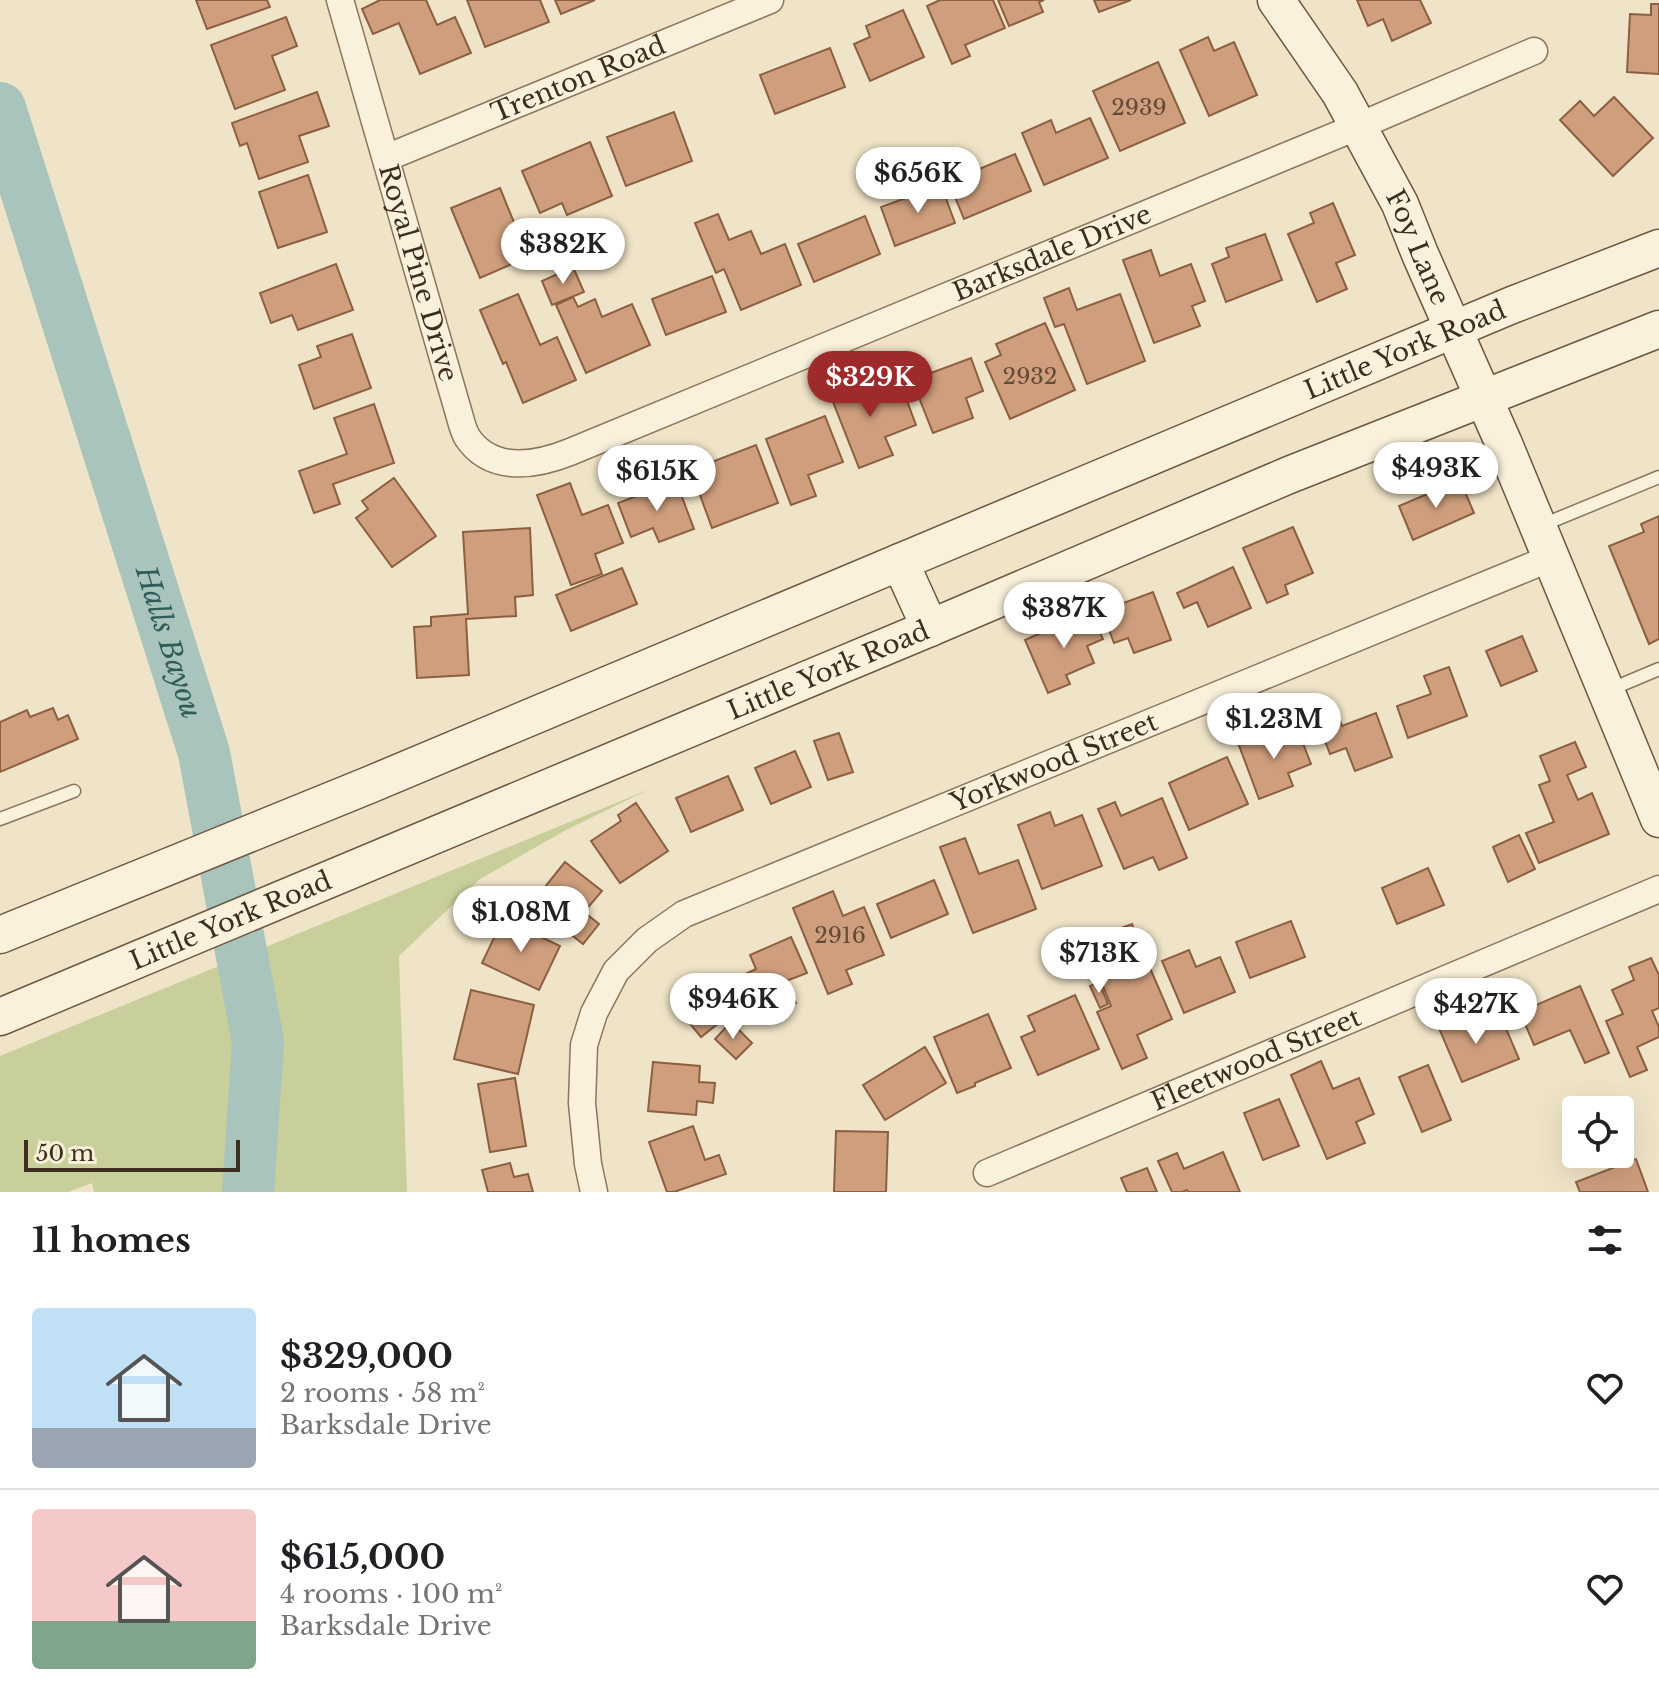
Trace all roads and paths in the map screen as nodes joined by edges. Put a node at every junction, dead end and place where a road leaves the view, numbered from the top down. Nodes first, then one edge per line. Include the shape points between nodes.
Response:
1 (340, 0) edge
2 (770, 0) edge
3 (1276, 0) edge
4 (1534, 51) dead end
5 (1359, 126) junction
6 (386, 158) junction
7 (1659, 248) edge
8 (1659, 329) edge
9 (1453, 330) junction
10 (1483, 397) junction
11 (570, 452) joint
12 (1659, 477) edge
13 (1545, 542) junction
14 (900, 562) junction
15 (930, 628) junction
16 (1659, 669) edge
17 (1606, 691) junction
18 (74, 791) dead end
19 (0, 819) edge
20 (1659, 819) edge
21 (1659, 889) edge
22 (0, 935) edge
23 (0, 1017) edge
24 (987, 1173) dead end
25 (594, 1192) edge

1 - 6 street, Royal Pine Drive
2 - 6 street, Trenton Road
3 - 5 main road, Foy Lane
4 - 5 street, Barksdale Drive
5 - 9 main road, Foy Lane via 1400,204
5 - 11 street, Barksdale Drive
6 - 11 street, Royal Pine Drive via 467,436 486,457 517,465
7 - 9 main road, Little York Road
8 - 10 main road, Little York Road
9 - 10 main road, Foy Lane
9 - 14 main road, Little York Road
10 - 13 main road, Foy Lane
10 - 15 main road, Little York Road
12 - 13 lane
13 - 17 main road, Foy Lane
13 - 25 street, Yorkwood Street via 684,914 616,971 594,1013 584,1045 582,1103
14 - 15 main road
14 - 22 main road, Little York Road
15 - 23 main road, Little York Road
16 - 17 lane
17 - 20 main road, Foy Lane
18 - 19 lane
21 - 24 street, Fleetwood Street

